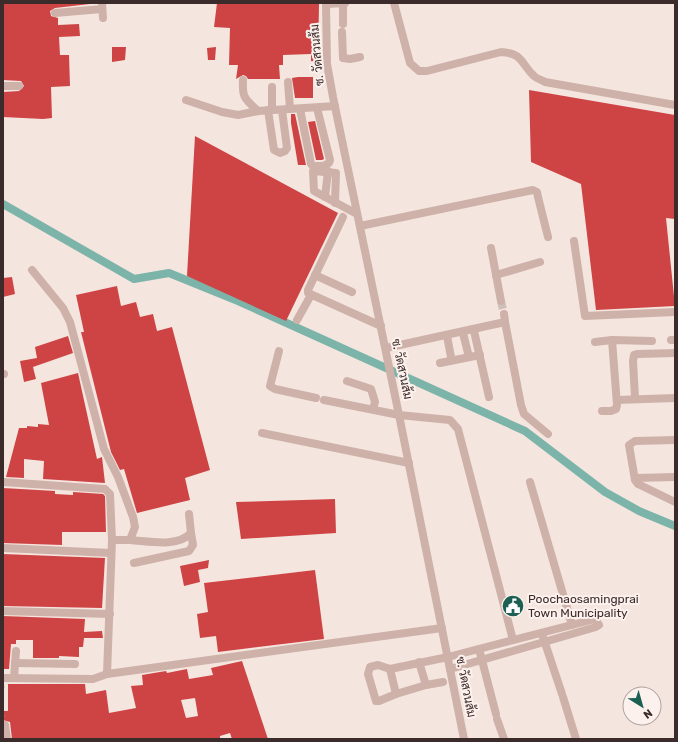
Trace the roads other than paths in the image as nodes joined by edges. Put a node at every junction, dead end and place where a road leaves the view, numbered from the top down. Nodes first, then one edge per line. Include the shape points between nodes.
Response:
1 (344, 3) edge
2 (394, 3) edge
3 (326, 4) edge
4 (102, 6) edge
5 (55, 13) dead end
6 (103, 18) dead end
7 (360, 57) dead end
8 (243, 80) dead end
9 (288, 82) dead end
10 (3, 86) edge
11 (18, 86) dead end
12 (272, 87) dead end
13 (186, 100) dead end
14 (335, 106) junction
15 (675, 106) edge
16 (317, 108) junction
17 (286, 109) junction
18 (300, 109) junction
19 (270, 110) junction
20 (258, 111) junction
21 (328, 171) junction
22 (325, 197) junction
23 (335, 203) junction
24 (358, 214) junction
25 (343, 217) dead end
26 (360, 226) junction
27 (548, 237) dead end
28 (574, 241) dead end
29 (491, 248) dead end
30 (540, 262) dead end
31 (32, 270) dead end
32 (315, 275) junction
33 (496, 275) junction
34 (352, 292) dead end
35 (311, 295) junction
36 (501, 301) tunnel mouth
37 (675, 312) edge
38 (297, 320) dead end
39 (381, 326) junction
40 (474, 331) junction
41 (463, 333) junction
42 (447, 336) junction
43 (612, 340) junction
44 (652, 341) dead end
45 (595, 342) dead end
46 (386, 348) junction
47 (279, 351) dead end
48 (468, 353) dead end
49 (675, 353) edge
50 (480, 355) junction
51 (451, 357) dead end
52 (440, 363) dead end
53 (347, 381) dead end
54 (489, 397) dead end
55 (635, 398) junction
56 (675, 398) edge
57 (617, 400) junction
58 (373, 410) junction
59 (602, 411) dead end
60 (399, 415) junction
61 (262, 433) dead end
62 (548, 434) dead end
63 (675, 440) edge
64 (409, 463) junction
65 (675, 477) edge
66 (635, 478) junction
67 (3, 482) edge
68 (530, 482) dead end
69 (675, 502) edge
70 (189, 514) dead end
71 (192, 533) junction
72 (112, 540) junction
73 (130, 540) junction
74 (3, 548) edge
75 (111, 553) junction
76 (134, 563) dead end
77 (3, 611) edge
78 (110, 614) junction
79 (572, 625) junction
80 (442, 628) junction
81 (542, 633) junction
82 (513, 640) junction
83 (544, 642) junction
84 (479, 649) junction
85 (16, 651) dead end
86 (448, 657) junction
87 (481, 660) junction
88 (419, 662) junction
89 (15, 663) junction
90 (75, 664) dead end
91 (390, 669) junction
92 (450, 669) junction
93 (107, 674) junction
94 (3, 678) edge
95 (14, 678) junction
96 (443, 682) dead end
97 (426, 685) junction
98 (396, 694) junction
99 (5, 725) dead end
100 (461, 738) edge
101 (7, 739) edge
102 (504, 739) edge
103 (576, 739) edge

1 - 3 street
1 - 7 street via 343,58
2 - 15 street via 410,63 419,71 501,52 511,52 523,61 534,76 545,82
3 - 14 street, ซ. วัดสวนส้ม via 327,64
4 - 5 street
4 - 6 street
8 - 20 street via 242,95
9 - 17 street
10 - 11 street
12 - 19 street
13 - 20 street via 238,115
14 - 16 street
14 - 24 street, ซ. วัดสวนส้ม
16 - 18 street
16 - 18 street via 330,160 323,166 311,164
17 - 18 street
17 - 19 street
17 - 19 street via 286,148 280,153 274,150
19 - 20 street
21 - 22 street
21 - 22 street via 317,170 312,173 312,190
21 - 23 street via 336,173
22 - 23 street
23 - 24 street
24 - 26 street, ซ. วัดสวนส้ม
25 - 32 street
26 - 27 street via 533,190 537,192
26 - 39 street, ซ. วัดสวนส้ม
28 - 37 street via 585,316
29 - 33 street
30 - 33 street
31 - 73 street via 63,308 73,329 106,454 133,517 135,527
32 - 34 street
32 - 35 street via 308,290
33 - 36 street
35 - 38 street
35 - 39 street
39 - 46 street, ซ. วัดสวนส้ม
40 - 41 street
40 - 50 street
40 - 62 street via 504,318 524,414
41 - 42 street
41 - 48 street
42 - 46 street
42 - 51 street
43 - 44 street
43 - 45 street
43 - 57 street
46 - 60 street, ซ. วัดสวนส้ม
47 - 58 street via 270,386
49 - 55 street via 634,355
50 - 52 street
50 - 54 street
53 - 58 street via 371,389 374,397
55 - 56 street
55 - 57 street
57 - 59 street via 616,409
58 - 60 street
60 - 64 street, ซ. วัดสวนส้ม
60 - 82 street via 450,420 458,429
61 - 64 street
63 - 66 street via 632,442 629,445
64 - 80 street, ซ. วัดสวนส้ม
65 - 66 street
66 - 69 street via 641,487
67 - 72 street via 105,489 110,494 111,501
68 - 79 street
70 - 71 street
71 - 73 street via 180,540 167,542
71 - 76 street via 193,545 189,551
72 - 73 street
72 - 75 street
74 - 75 street
75 - 78 street
77 - 78 street
78 - 93 street
79 - 81 street
79 - 83 street via 595,619 599,625
80 - 86 street, ซ. วัดสวนส้ม
80 - 93 street
81 - 82 street
81 - 83 street
82 - 84 street
83 - 87 street
83 - 103 street
84 - 86 street
84 - 87 street
85 - 89 street
86 - 88 street
86 - 92 street, ซ. วัดสวนส้ม
87 - 92 street
87 - 102 street
88 - 91 street
88 - 97 street
89 - 90 street
89 - 95 street
91 - 98 street
91 - 98 street via 374,666 368,670 368,674 376,701
92 - 100 street, ซ. วัดสวนส้ม
93 - 95 street via 93,679
94 - 95 street
96 - 97 street
97 - 98 street
99 - 101 street

